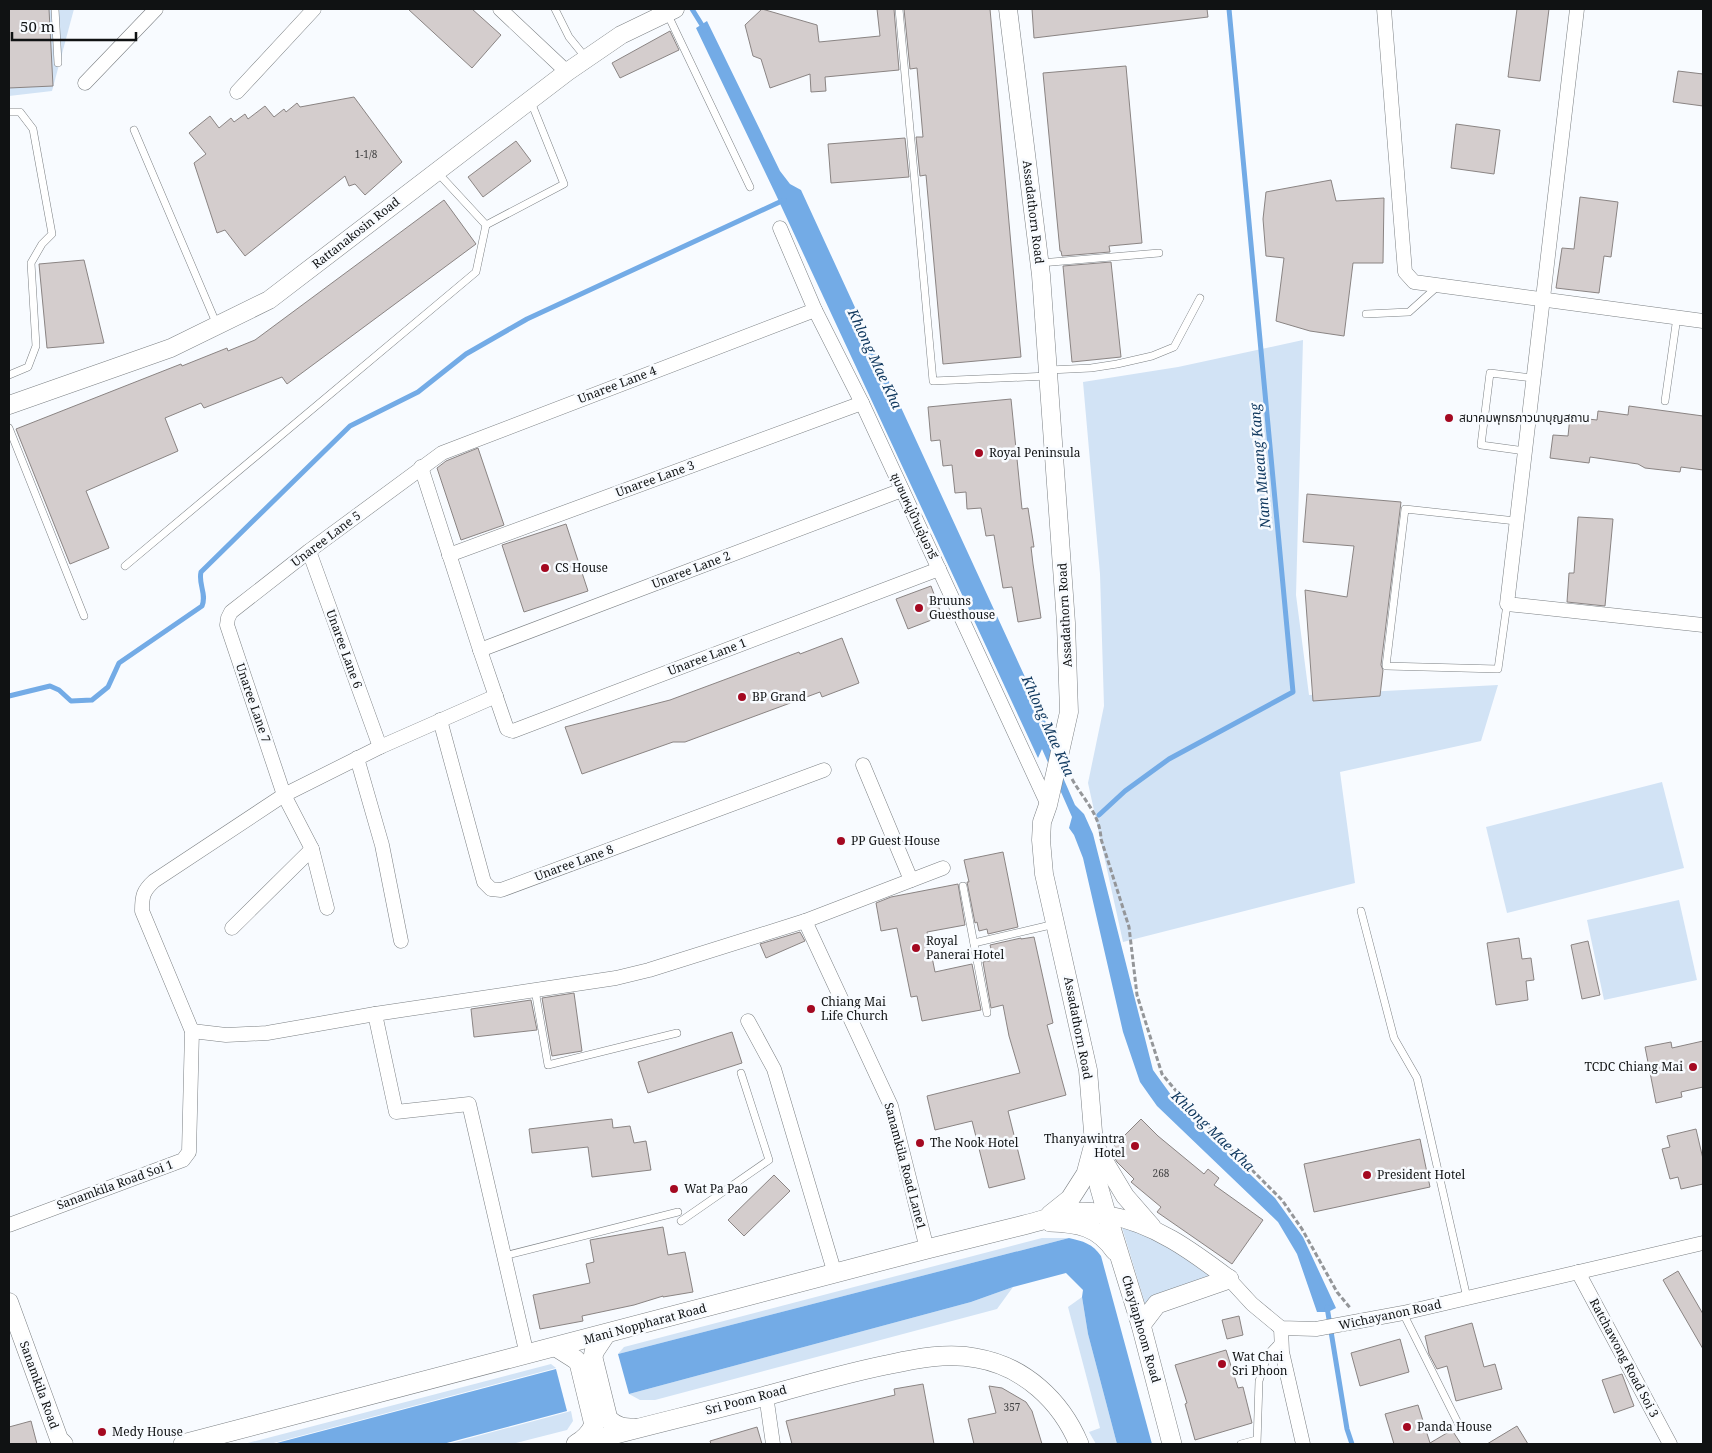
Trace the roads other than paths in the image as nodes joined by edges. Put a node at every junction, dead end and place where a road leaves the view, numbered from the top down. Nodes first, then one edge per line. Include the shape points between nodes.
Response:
1 (55, 9) edge
2 (156, 9) edge
3 (314, 9) edge
4 (500, 9) edge
5 (555, 9) edge
6 (899, 9) edge
7 (1008, 9) edge
8 (1384, 9) edge
9 (1577, 9) edge
10 (672, 10) edge
11 (586, 58) junction
12 (58, 63) dead end
13 (567, 72) junction
14 (85, 83) dead end
15 (237, 92) dead end
16 (530, 99) junction
17 (9, 112) edge
18 (134, 130) dead end
19 (436, 171) junction
20 (750, 188) dead end
21 (486, 225) junction
22 (780, 228) dead end
23 (1159, 253) dead end
24 (1040, 264) junction
25 (1439, 285) junction
26 (1200, 298) dead end
27 (1542, 298) junction
28 (816, 310) junction
29 (1366, 314) dead end
30 (1677, 317) junction
31 (1703, 321) edge
32 (217, 325) junction
33 (1049, 373) junction
34 (9, 375) edge
35 (1533, 378) junction
36 (1665, 401) dead end
37 (862, 403) junction
38 (9, 405) edge
39 (9, 428) edge
40 (1524, 451) junction
41 (421, 467) junction
42 (902, 490) junction
43 (1516, 521) junction
44 (309, 551) junction
45 (449, 555) junction
46 (125, 566) dead end
47 (939, 569) junction
48 (1507, 604) junction
49 (231, 612) joint
50 (84, 616) dead end
51 (1703, 625) edge
52 (480, 650) junction
53 (496, 696) junction
54 (440, 720) junction
55 (380, 747) junction
56 (357, 758) junction
57 (863, 764) dead end
58 (824, 770) dead end
59 (284, 795) junction
60 (1048, 805) junction
61 (312, 850) junction
62 (943, 868) dead end
63 (911, 880) junction
64 (963, 886) dead end
65 (327, 908) dead end
66 (1362, 911) dead end
67 (806, 921) junction
68 (1056, 924) junction
69 (232, 928) dead end
70 (401, 941) dead end
71 (974, 943) junction
72 (535, 989) junction
73 (987, 1013) dead end
74 (375, 1014) junction
75 (748, 1021) dead end
76 (192, 1031) junction
77 (677, 1033) dead end
78 (741, 1073) dead end
79 (1094, 1144) junction
80 (678, 1212) dead end
81 (1107, 1214) junction
82 (681, 1221) dead end
83 (1038, 1222) junction
84 (9, 1225) edge
85 (1155, 1230) junction
86 (1703, 1243) edge
87 (927, 1249) junction
88 (504, 1256) junction
89 (1121, 1260) junction
90 (1578, 1272) junction
91 (835, 1274) junction
92 (1229, 1279) junction
93 (1467, 1298) junction
94 (9, 1302) edge
95 (1403, 1312) junction
96 (1141, 1325) junction
97 (606, 1334) junction
98 (1281, 1334) junction
99 (556, 1347) junction
100 (527, 1355) junction
101 (766, 1396) junction
102 (640, 1428) junction
103 (1461, 1429) dead end
104 (1256, 1442) edge
105 (60, 1443) edge
106 (183, 1444) edge
107 (577, 1444) edge
108 (774, 1444) edge
109 (1079, 1444) edge
110 (1172, 1444) edge
111 (1241, 1444) edge
112 (1303, 1444) edge
113 (1670, 1444) edge

1 - 12 lane
2 - 14 street
3 - 15 street
4 - 13 street
5 - 11 lane via 569,37
6 - 33 lane via 933,381
7 - 24 street, Assadathorn Road
8 - 25 street via 1406,272 1414,282
9 - 27 street
10 - 11 street, Rattanakosin Road via 621,35
10 - 20 lane
11 - 13 street, Rattanakosin Road
13 - 16 street, Rattanakosin Road
16 - 19 street, Rattanakosin Road
16 - 21 lane via 564,184
17 - 34 lane via 20,112 33,129 52,234 31,263 36,346 28,367
18 - 32 lane
19 - 21 lane
19 - 32 street, Rattanakosin Road via 269,300
21 - 46 lane via 476,272
22 - 28 street, ชุมชนหมู่บ้านอุ่นอารี
23 - 24 lane
24 - 33 street, Assadathorn Road
25 - 27 street
25 - 29 lane via 1409,312
26 - 33 lane via 1174,347 1117,364
27 - 30 street
27 - 35 street
28 - 37 street, ชุมชนหมู่บ้านอุ่นอารี
28 - 41 street, Unaree Lane 4 via 458,445
30 - 31 street
30 - 36 lane
32 - 38 street, Rattanakosin Road via 170,348
33 - 60 street, Assadathorn Road via 1069,712
35 - 40 street
35 - 40 lane via 1490,373 1481,445
37 - 42 street, ชุมชนหมู่บ้านอุ่นอารี
37 - 45 street, Unaree Lane 3
39 - 50 lane
40 - 43 street
41 - 44 street, Unaree Lane 5
41 - 45 street
42 - 47 street, ชุมชนหมู่บ้านอุ่นอารี
42 - 52 street, Unaree Lane 2
43 - 48 street
43 - 48 lane via 1406,509 1386,666 1498,669
44 - 49 street, Unaree Lane 5
44 - 55 street, Unaree Lane 6
45 - 52 street
47 - 53 street, Unaree Lane 1 via 513,731 507,729
47 - 60 street, ชุมชนหมู่บ้านอุ่นอารี
48 - 51 street
49 - 59 street, Unaree Lane 7 via 227,625
52 - 53 street
53 - 54 street
54 - 55 street
54 - 58 street, Unaree Lane 8 via 484,882 491,889 501,890
55 - 56 street
56 - 59 street
56 - 70 street via 382,845
57 - 63 street
59 - 61 street, Unaree Lane 7
59 - 76 street via 145,889 142,911
60 - 68 street, Assadathorn Road via 1042,822 1041,840 1044,874
61 - 65 street, Unaree Lane 7
61 - 69 street
62 - 63 street
63 - 67 street
64 - 71 lane
66 - 93 lane via 1394,1038 1417,1078
67 - 72 street via 649,970
67 - 87 street, Sanamkila Road Lane1 via 891,1106
68 - 71 lane
68 - 79 street, Assadathorn Road via 1088,1070
71 - 73 lane
72 - 74 street
72 - 77 lane via 548,1065
74 - 76 street via 267,1033 226,1035
74 - 88 street via 396,1112 469,1104
75 - 91 street via 774,1069
76 - 84 street, Sanamkila Road Soi 1 via 189,1152 183,1160
78 - 82 lane via 769,1160
79 - 81 street, Assadathorn Road via 1099,1187
79 - 83 main road via 1086,1174 1075,1192
79 - 85 street via 1125,1196
80 - 88 lane
81 - 83 main road, Mani Noppharat Road via 1074,1212
81 - 85 street
81 - 89 main road, Chayiaphoom Road
83 - 87 main road, Mani Noppharat Road
83 - 89 main road via 1088,1227 1100,1233
85 - 92 street via 1192,1250
86 - 90 street, Wichayanon Road
87 - 91 main road, Mani Noppharat Road
88 - 100 street
89 - 96 main road, Chayiaphoom Road
90 - 93 street, Wichayanon Road
90 - 113 street, Ratchawong Road Soi 3
91 - 97 main road, Mani Noppharat Road
92 - 96 main road via 1157,1304
92 - 98 street
93 - 95 street, Wichayanon Road
94 - 105 street, Sanamkila Road
95 - 98 street, Wichayanon Road
95 - 103 lane
96 - 110 main road, Chayiaphoom Road
97 - 99 main road, Mani Noppharat Road
97 - 102 main road via 593,1358 608,1419 621,1428
98 - 104 lane via 1261,1372
98 - 112 street via 1282,1352
99 - 100 main road, Mani Noppharat Road
99 - 107 main road via 579,1364 594,1425
100 - 106 main road, Mani Noppharat Road
101 - 102 main road, Sri Poom Road
101 - 108 street
101 - 109 main road, Sri Poom Road via 856,1371 915,1359 976,1357 1012,1370 1034,1384 1064,1414
102 - 107 main road, Sri Poom Road
104 - 111 lane

